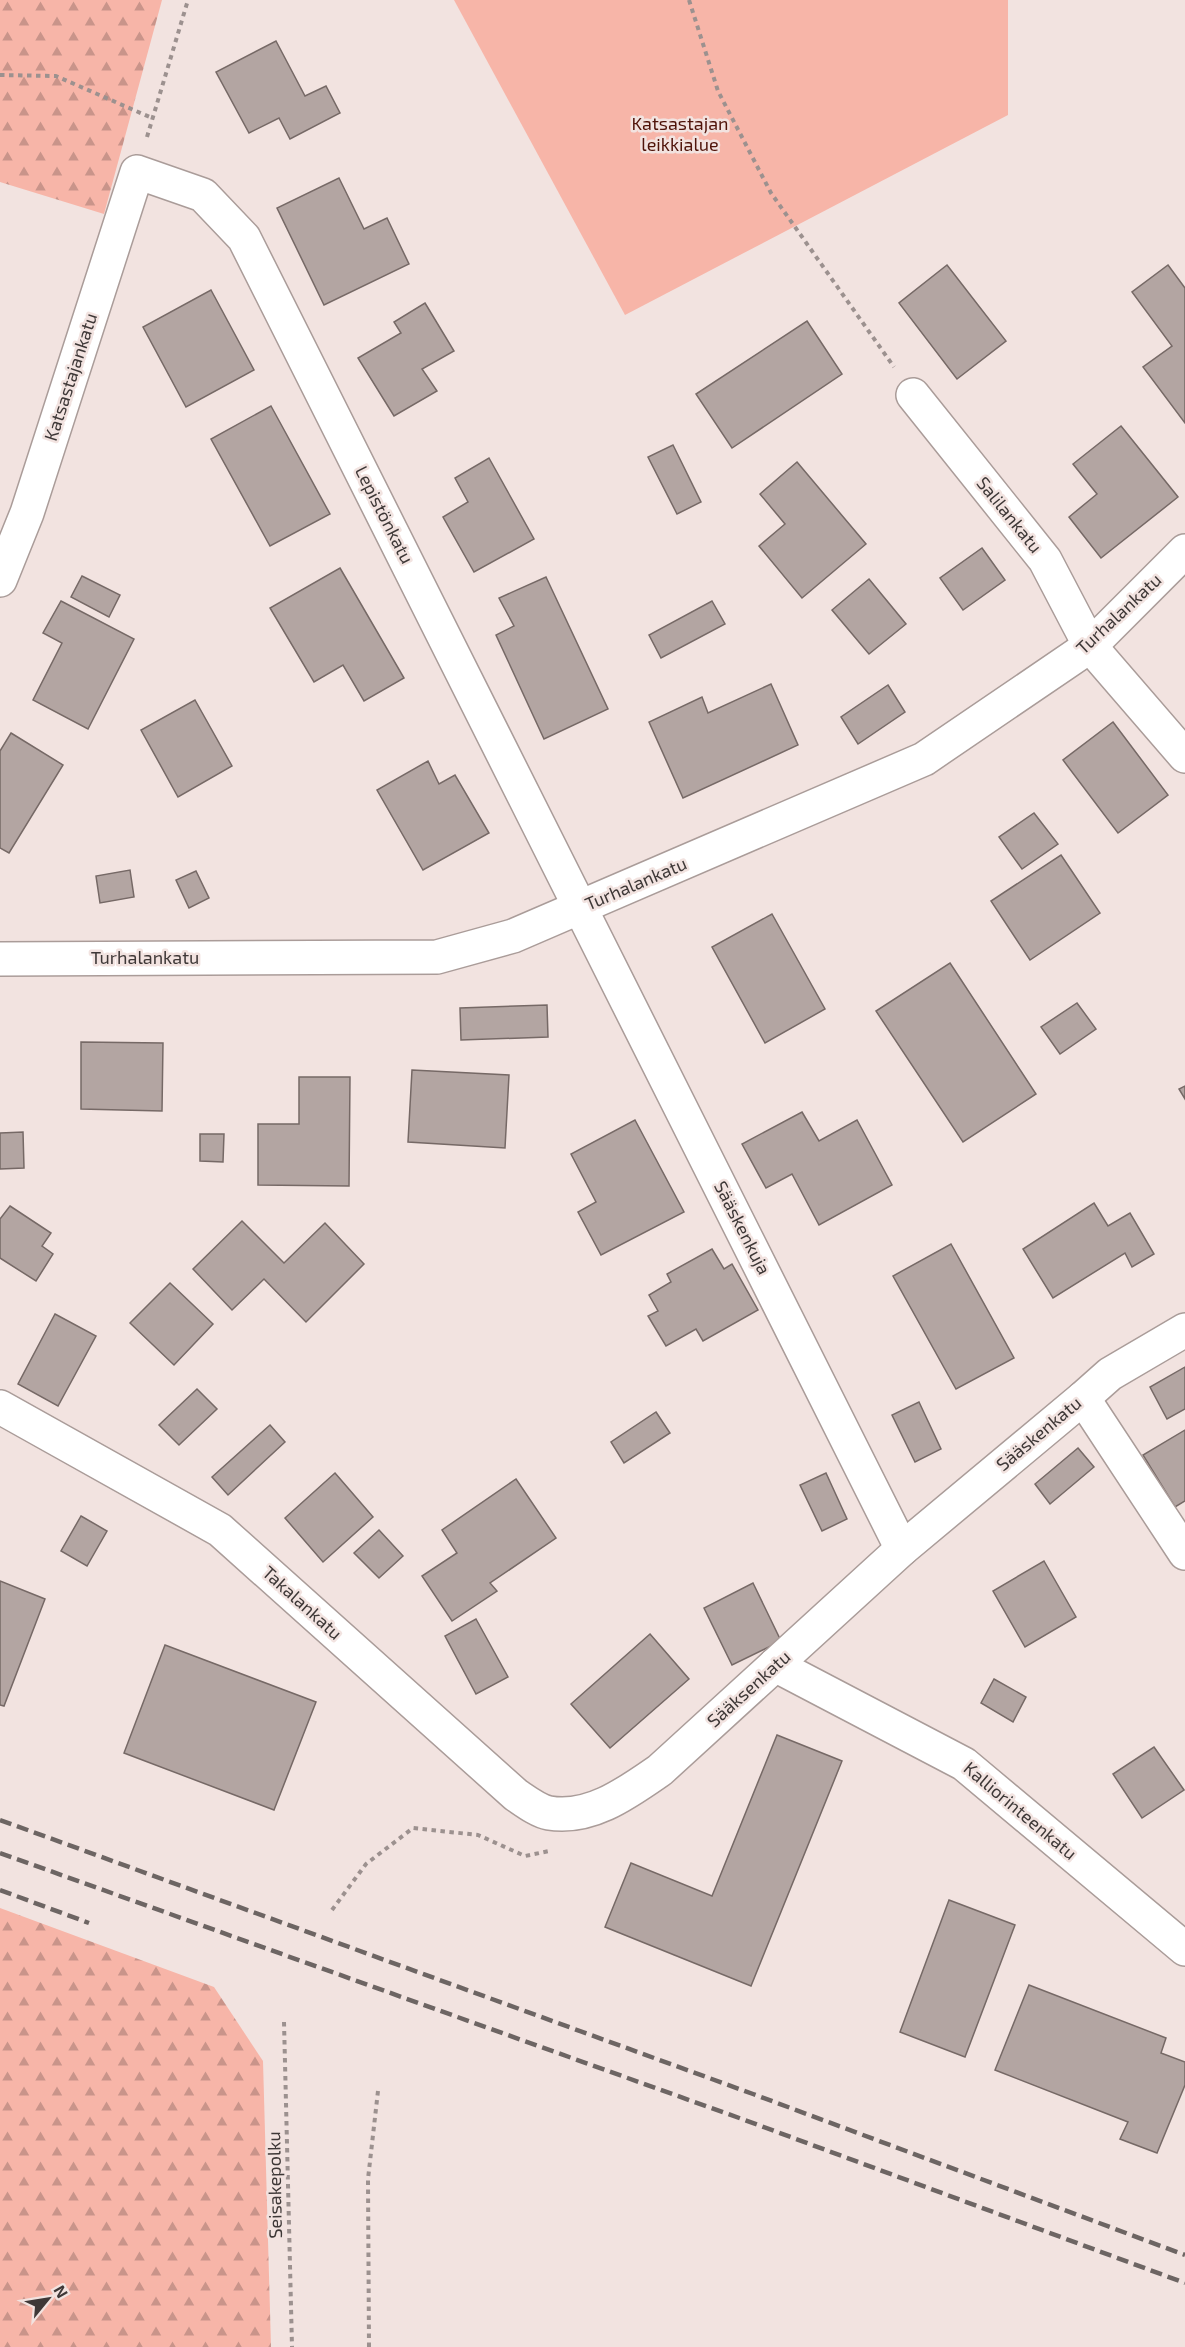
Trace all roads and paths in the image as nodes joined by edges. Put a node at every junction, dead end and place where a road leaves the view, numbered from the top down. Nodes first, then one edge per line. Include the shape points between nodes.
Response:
1 (188, 0) edge
2 (689, 0) edge
3 (0, 75) edge
4 (152, 118) junction
5 (137, 172) junction
6 (913, 395) joint
7 (1185, 551) edge
8 (0, 580) edge
9 (1090, 646) junction
10 (1185, 756) edge
11 (581, 907) junction
12 (0, 959) edge
13 (1185, 1330) edge
14 (1083, 1398) junction
15 (0, 1407) edge
16 (902, 1549) junction
17 (1185, 1553) edge
18 (775, 1665) junction
19 (585, 1813) joint
20 (551, 1850) dead end
21 (332, 1910) dead end
22 (1185, 1949) edge
23 (284, 2022) dead end
24 (378, 2091) dead end
25 (292, 2347) edge
26 (369, 2347) edge

1 - 4 path
2 - 6 path via 718,91 771,193
3 - 4 path via 56,76
4 - 5 path
5 - 8 street, Katsastajankatu via 27,513
5 - 11 street, Lepistönkatu via 203,195 244,238
6 - 9 street, Salilankatu via 1045,560
7 - 9 street, Turhalankatu
9 - 10 street, Salilankatu
9 - 11 street, Turhalankatu via 924,759
11 - 12 street, Turhalankatu via 513,936 437,957
11 - 16 street, Sääskenkuja
13 - 14 street, Sääskenkatu via 1110,1374
14 - 16 street, Sääskenkatu
14 - 17 street
15 - 19 street, Takalankatu via 220,1530 516,1795 547,1813
16 - 18 street, Sääksenkatu
18 - 19 street, Sääksenkatu via 660,1770 633,1789
18 - 22 street, Kalliorinteenkatu via 964,1764
20 - 21 path via 525,1856 478,1835 413,1828 366,1864
23 - 25 path, Seisakepolku
24 - 26 path via 368,2179

